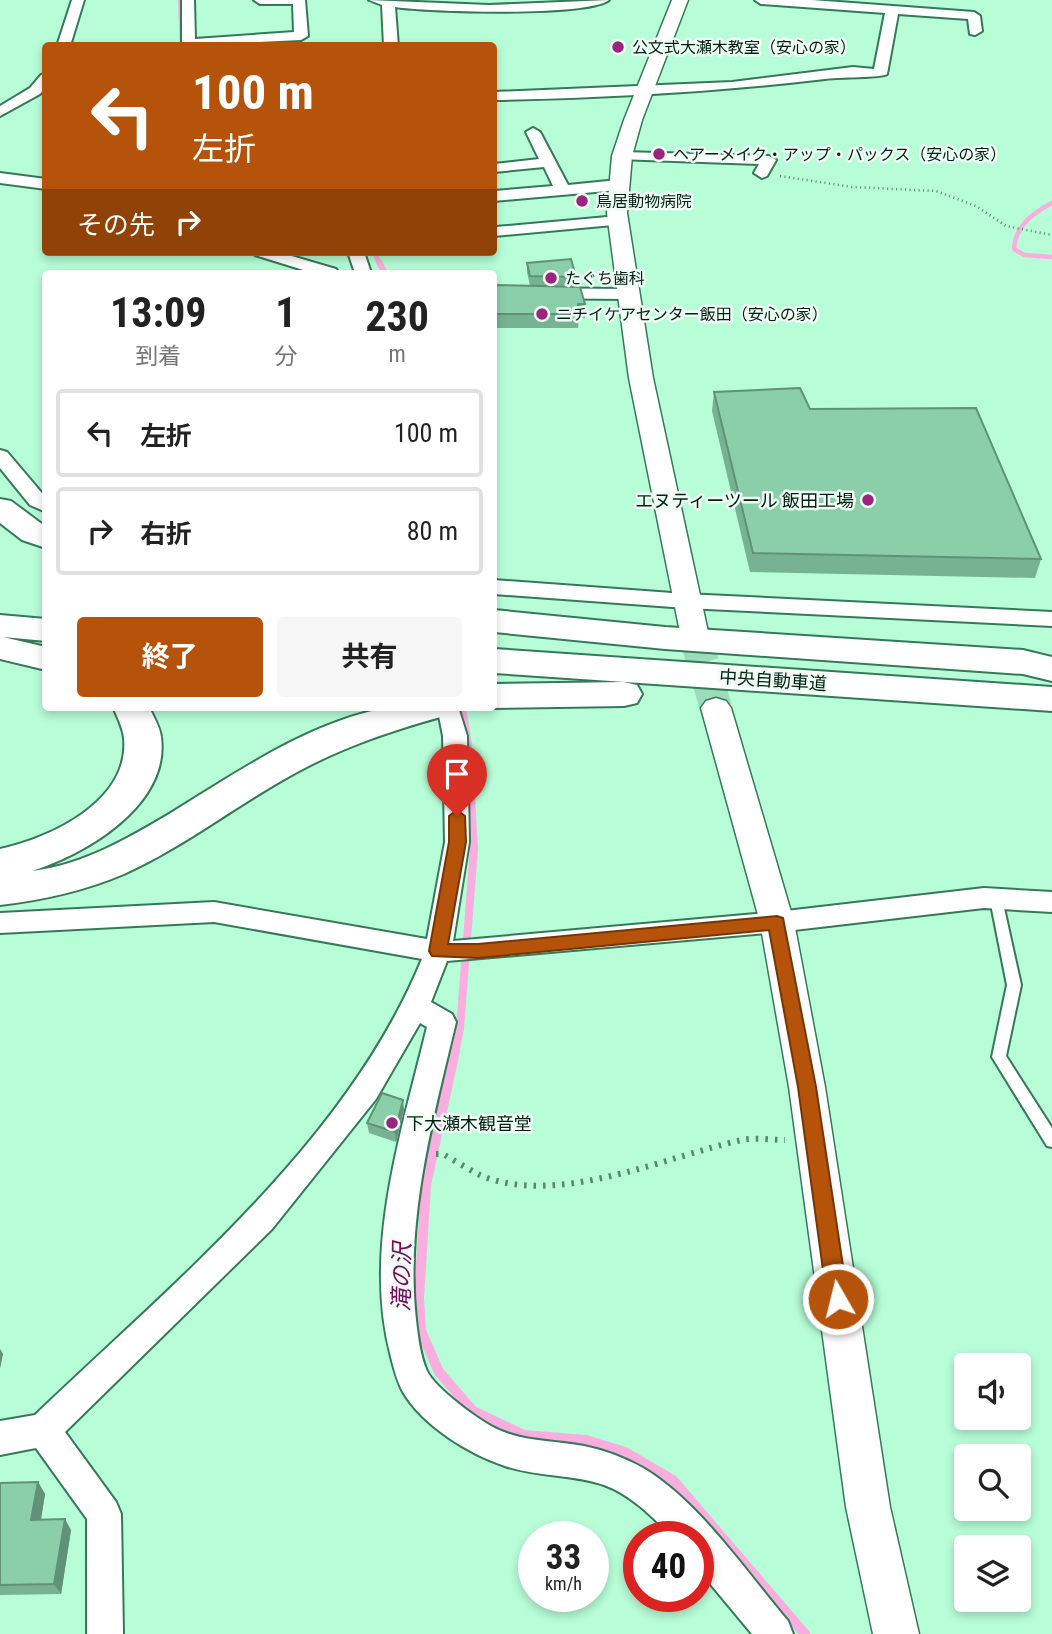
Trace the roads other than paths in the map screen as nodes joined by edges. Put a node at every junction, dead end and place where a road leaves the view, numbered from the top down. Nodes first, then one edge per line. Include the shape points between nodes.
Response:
1 (78, 0) edge
2 (188, 0) edge
3 (260, 0) edge
4 (298, 0) edge
5 (603, 0) edge
6 (680, 0) edge
7 (761, 0) edge
8 (381, 1) edge
9 (865, 4) edge
10 (892, 10) junction
11 (975, 31) dead end
12 (64, 42) edge
13 (188, 42) edge
14 (216, 42) edge
15 (390, 42) edge
16 (42, 83) edge
17 (644, 91) junction
18 (497, 96) edge
19 (0, 111) edge
20 (533, 132) dead end
21 (622, 156) junction
22 (548, 162) junction
23 (497, 168) edge
24 (762, 173) road end
25 (0, 178) edge
26 (42, 183) edge
27 (618, 185) junction
28 (563, 190) junction
29 (497, 196) edge
30 (618, 221) junction
31 (497, 232) edge
32 (274, 256) edge
33 (320, 270) edge
34 (497, 293) edge
35 (629, 293) junction
36 (0, 456) edge
37 (42, 504) edge
38 (0, 508) edge
39 (42, 536) edge
40 (497, 587) edge
41 (686, 601) junction
42 (0, 608) edge
43 (42, 611) edge
44 (1052, 618) edge
45 (497, 621) edge
46 (0, 626) edge
47 (42, 630) edge
48 (694, 632) tunnel mouth
49 (497, 642) edge
50 (0, 648) edge
51 (42, 658) edge
52 (497, 661) edge
53 (1052, 669) edge
54 (1052, 678) edge
55 (497, 696) edge
56 (1052, 699) edge
57 (716, 708) tunnel mouth
58 (1052, 710) edge
59 (134, 711) edge
60 (441, 712) edge
61 (0, 864) edge
62 (0, 890) edge
63 (996, 899) junction
64 (1052, 902) edge
65 (777, 922) junction
66 (0, 923) edge
67 (457, 951) junction
68 (416, 1006) junction
69 (1052, 1141) edge
70 (43, 1430) junction
71 (0, 1438) edge
72 (679, 1521) edge
73 (714, 1560) edge
74 (105, 1634) edge
75 (775, 1634) edge
76 (896, 1634) edge

1 - 12 street
2 - 13 street
3 - 4 street
4 - 14 street via 301,36
5 - 8 street via 492,8
6 - 17 street
7 - 9 street
8 - 15 street
9 - 10 street
10 - 11 street via 974,16
10 - 17 street via 880,74 853,71
16 - 19 street
17 - 18 street
17 - 21 street
20 - 22 street
21 - 24 street via 769,160
21 - 27 street
22 - 23 street
22 - 28 street
25 - 26 street
27 - 28 street
27 - 30 street
28 - 29 street
30 - 31 street
30 - 35 street
32 - 33 street
34 - 35 street
35 - 41 street via 641,378
36 - 37 street
38 - 39 highway
40 - 41 street
41 - 44 street
41 - 48 street
42 - 43 highway
45 - 53 highway via 665,638 1023,662
46 - 47 highway
49 - 54 highway, 中央自動車道
50 - 51 highway
52 - 56 highway, 中央自動車道
55 - 58 highway via 731,696
57 - 65 street
59 - 61 highway via 141,722 144,757 127,796 72,839
60 - 62 highway via 371,723 333,737 142,850 88,874
60 - 67 street via 455,736
63 - 64 street
63 - 65 street
63 - 69 lane via 1014,985 999,1056
65 - 67 street
65 - 76 street via 868,1507
66 - 67 street via 214,912
67 - 68 street
68 - 70 street via 366,1090 261,1219
68 - 72 street via 442,1022 412,1151 397,1259 398,1321 413,1380 454,1423 486,1443 607,1468 647,1490
70 - 71 street
70 - 74 street via 104,1514
73 - 75 street

